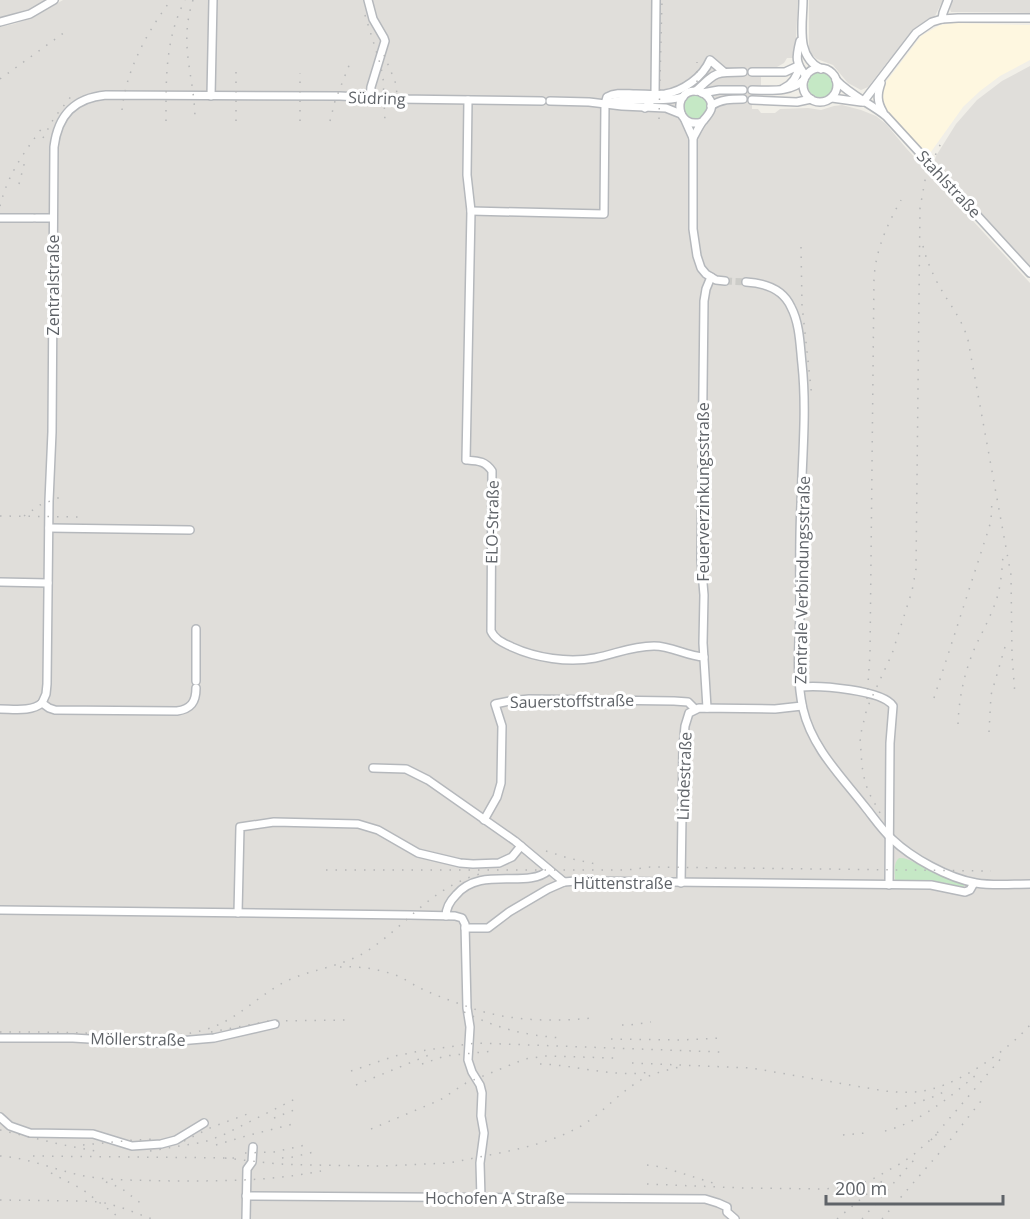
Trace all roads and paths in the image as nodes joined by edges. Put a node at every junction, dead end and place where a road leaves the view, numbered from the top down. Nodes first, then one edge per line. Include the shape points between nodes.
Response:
1 (54, 0) edge
2 (213, 0) edge
3 (368, 0) edge
4 (656, 0) edge
5 (803, 0) edge
6 (948, 0) edge
7 (1030, 18) edge
8 (942, 19) junction
9 (0, 22) edge
10 (802, 36) junction
11 (799, 66) junction
12 (820, 69) junction
13 (703, 71) junction
14 (724, 72) junction
15 (743, 72) dead end
16 (752, 72) dead end
17 (710, 77) junction
18 (805, 78) junction
19 (882, 78) junction
20 (836, 80) junction
21 (694, 90) junction
22 (743, 90) dead end
23 (752, 90) dead end
24 (776, 90) junction
25 (211, 96) junction
26 (653, 97) junction
27 (683, 97) junction
28 (370, 98) junction
29 (832, 98) junction
30 (743, 99) dead end
31 (811, 99) junction
32 (468, 100) junction
33 (752, 100) dead end
34 (863, 102) junction
35 (605, 104) junction
36 (711, 106) junction
37 (645, 108) junction
38 (886, 116) junction
39 (683, 117) junction
40 (702, 122) junction
41 (693, 138) junction
42 (471, 211) junction
43 (0, 218) edge
44 (53, 218) junction
45 (1030, 273) edge
46 (711, 278) junction
47 (725, 281) tunnel mouth
48 (746, 282) tunnel mouth
49 (48, 528) junction
50 (190, 530) dead end
51 (0, 582) edge
52 (48, 583) junction
53 (196, 629) dead end
54 (704, 657) junction
55 (801, 687) junction
56 (42, 703) junction
57 (802, 706) junction
58 (707, 708) junction
59 (0, 709) edge
60 (695, 709) junction
61 (373, 768) dead end
62 (484, 820) junction
63 (890, 837) junction
64 (521, 846) junction
65 (549, 870) junction
66 (564, 882) junction
67 (681, 883) junction
68 (974, 883) junction
69 (1030, 884) edge
70 (889, 885) junction
71 (0, 910) edge
72 (238, 913) junction
73 (446, 916) junction
74 (465, 928) junction
75 (274, 1024) dead end
76 (0, 1038) edge
77 (0, 1118) edge
78 (204, 1123) dead end
79 (253, 1147) dead end
80 (246, 1196) junction
81 (481, 1198) junction
82 (246, 1219) edge
83 (735, 1219) edge

1 - 9 street via 30,14
2 - 25 street
3 - 28 street via 385,41
4 - 26 street
5 - 10 street
6 - 8 street
7 - 8 street
8 - 19 street via 916,33
10 - 11 street
10 - 12 street via 806,57
11 - 16 street via 784,72
11 - 18 street
11 - 24 street via 793,82
12 - 18 street
12 - 20 street via 831,72
13 - 14 street, Südring via 710,60
13 - 17 street
13 - 21 street, Südring
14 - 15 street
14 - 17 street
17 - 21 street
18 - 24 street via 792,89
18 - 31 street via 805,92
19 - 34 street
19 - 38 street via 878,96
20 - 29 street via 837,90
20 - 34 street, Stahlstraße
21 - 22 street
21 - 26 street, Südring
21 - 27 street
21 - 36 street via 707,96
23 - 24 street
25 - 28 street, Südring
25 - 44 street, Zentralstraße via 106,94 77,104 61,122 55,138
26 - 27 street, Südring
26 - 35 street, Südring via 615,94 607,97
26 - 37 street
27 - 39 street via 679,106
28 - 32 street, Südring
29 - 31 street via 825,102
29 - 34 street, Stahlstraße
30 - 36 street via 724,100
31 - 33 street
32 - 35 street, Südring
32 - 42 street, ELO-Straße
34 - 38 street, Stahlstraße
35 - 37 street, Südring
35 - 42 street via 604,214
36 - 40 street via 710,115
37 - 39 street, Südring via 666,108
38 - 45 street, Stahlstraße
39 - 40 street via 694,123
39 - 41 street
40 - 41 street
41 - 46 street via 695,243 701,268
42 - 54 street, ELO-Straße via 466,459 487,464 492,471 491,631 500,641 544,658 588,659 655,646
43 - 44 street
44 - 49 street, Zentralstraße
46 - 47 street
46 - 54 street, Feuerverzinkungsstraße via 704,301
48 - 55 street, Zentrale Verbindungsstraße via 762,284 780,293 792,307 797,323 804,385
49 - 50 street
49 - 52 street, Zentralstraße
51 - 52 street
52 - 56 street, Zentralstraße via 47,684
53 - 56 street via 195,701 185,710 55,710
54 - 58 street, Feuerverzinkungsstraße
55 - 57 street, Zentrale Verbindungsstraße
55 - 63 street via 858,692 890,701 893,706
56 - 59 street via 34,708
57 - 58 street, Lindestraße
57 - 63 street, Zentrale Verbindungsstraße via 816,743
58 - 60 street, Lindestraße
60 - 62 street, Sauerstoffstraße via 688,702 674,701 519,699 495,704 502,726 501,783
60 - 67 street, Lindestraße via 688,714 683,736
61 - 62 street via 409,770
62 - 64 street
63 - 68 street, Zentrale Verbindungsstraße via 928,864
63 - 70 street
64 - 65 street
64 - 72 street via 512,857 499,862 460,864 418,853 378,830 358,824 274,822 240,827
65 - 66 street, Hüttenstraße
65 - 73 street, Hüttenstraße via 537,877 470,884 449,903
66 - 67 street, Hüttenstraße
66 - 74 street via 488,928
67 - 70 street, Hüttenstraße
68 - 69 street, Zentrale Verbindungsstraße
68 - 70 street, Hüttenstraße via 965,892 938,885
71 - 72 street
72 - 73 street
73 - 74 street via 462,918
74 - 81 street via 468,1060 482,1094
75 - 76 street, Möllerstraße via 214,1038 155,1043
77 - 78 street via 30,1133 93,1134 132,1146 176,1140
79 - 80 street
80 - 81 street, Hochofen A Straße
80 - 82 street
81 - 83 street, Hochofen A Straße via 705,1199 727,1208

